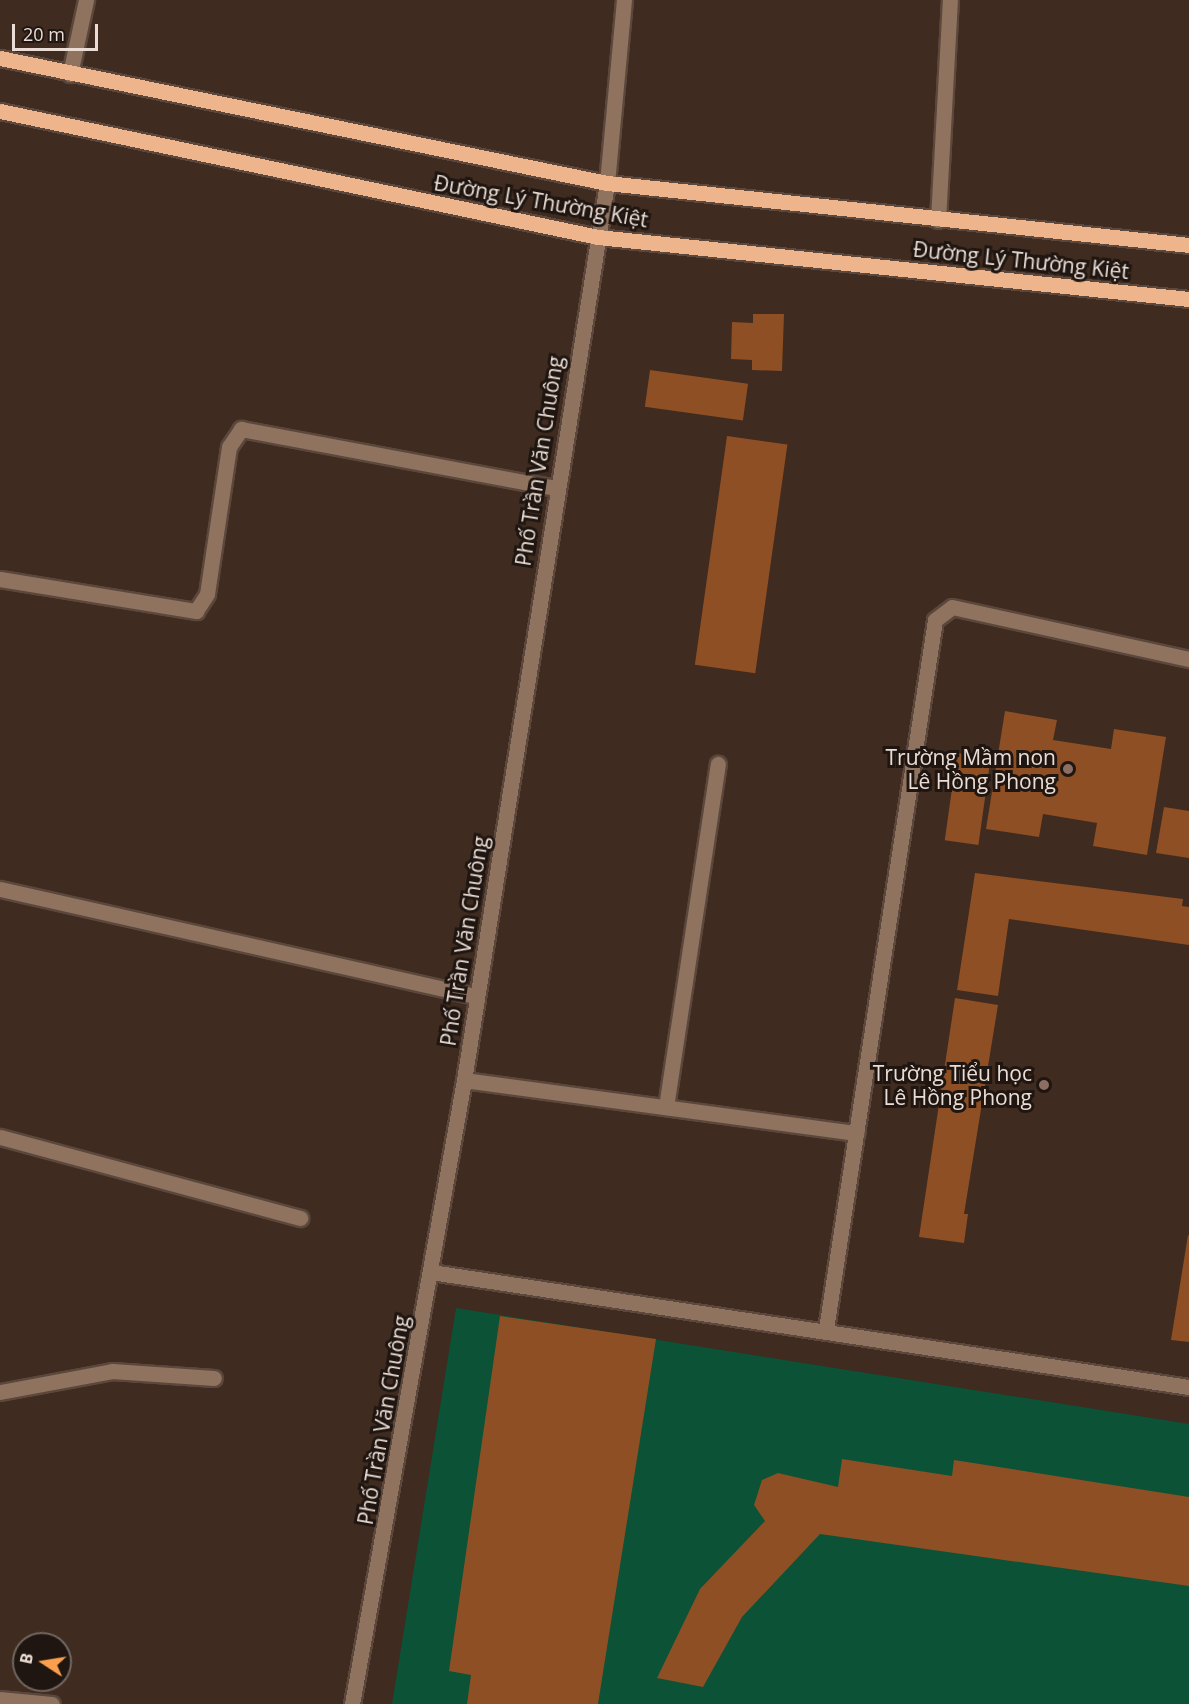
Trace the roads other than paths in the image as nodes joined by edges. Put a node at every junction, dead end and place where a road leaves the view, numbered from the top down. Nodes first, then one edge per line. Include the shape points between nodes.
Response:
1 (86, 0) edge
2 (624, 0) edge
3 (950, 0) edge
4 (0, 58) edge
5 (70, 74) junction
6 (0, 111) edge
7 (607, 183) junction
8 (938, 220) junction
9 (598, 237) junction
10 (1189, 245) edge
11 (1189, 299) edge
12 (555, 488) junction
13 (0, 579) edge
14 (1189, 659) edge
15 (718, 764) dead end
16 (0, 889) edge
17 (476, 996) junction
18 (464, 1080) junction
19 (666, 1107) junction
20 (855, 1133) junction
21 (0, 1137) edge
22 (300, 1218) dead end
23 (431, 1272) junction
24 (826, 1329) junction
25 (214, 1378) dead end
26 (1189, 1387) edge
27 (0, 1392) edge
28 (0, 1699) edge
29 (52, 1704) edge
30 (352, 1704) edge

1 - 5 street
2 - 7 street, Phố Trần Văn Chuông
3 - 8 street
4 - 5 main road, Đường Lý Thường Kiệt
5 - 7 main road, Đường Lý Thường Kiệt
6 - 9 main road, Đường Lý Thường Kiệt
7 - 8 main road, Đường Lý Thường Kiệt
7 - 9 street, Phố Trần Văn Chuông
8 - 10 main road, Đường Lý Thường Kiệt
9 - 11 main road, Đường Lý Thường Kiệt
9 - 12 street, Phố Trần Văn Chuông
12 - 13 street via 241,429 229,447 207,594 196,611
12 - 17 street, Phố Trần Văn Chuông
14 - 20 street via 952,607 942,610 935,620
15 - 19 street
16 - 17 street
17 - 18 street, Phố Trần Văn Chuông
18 - 19 street
18 - 23 street, Phố Trần Văn Chuông
19 - 20 street
20 - 24 street
21 - 22 street
23 - 24 street
23 - 30 street, Phố Trần Văn Chuông
24 - 26 street
25 - 27 street via 112,1371
28 - 29 street

